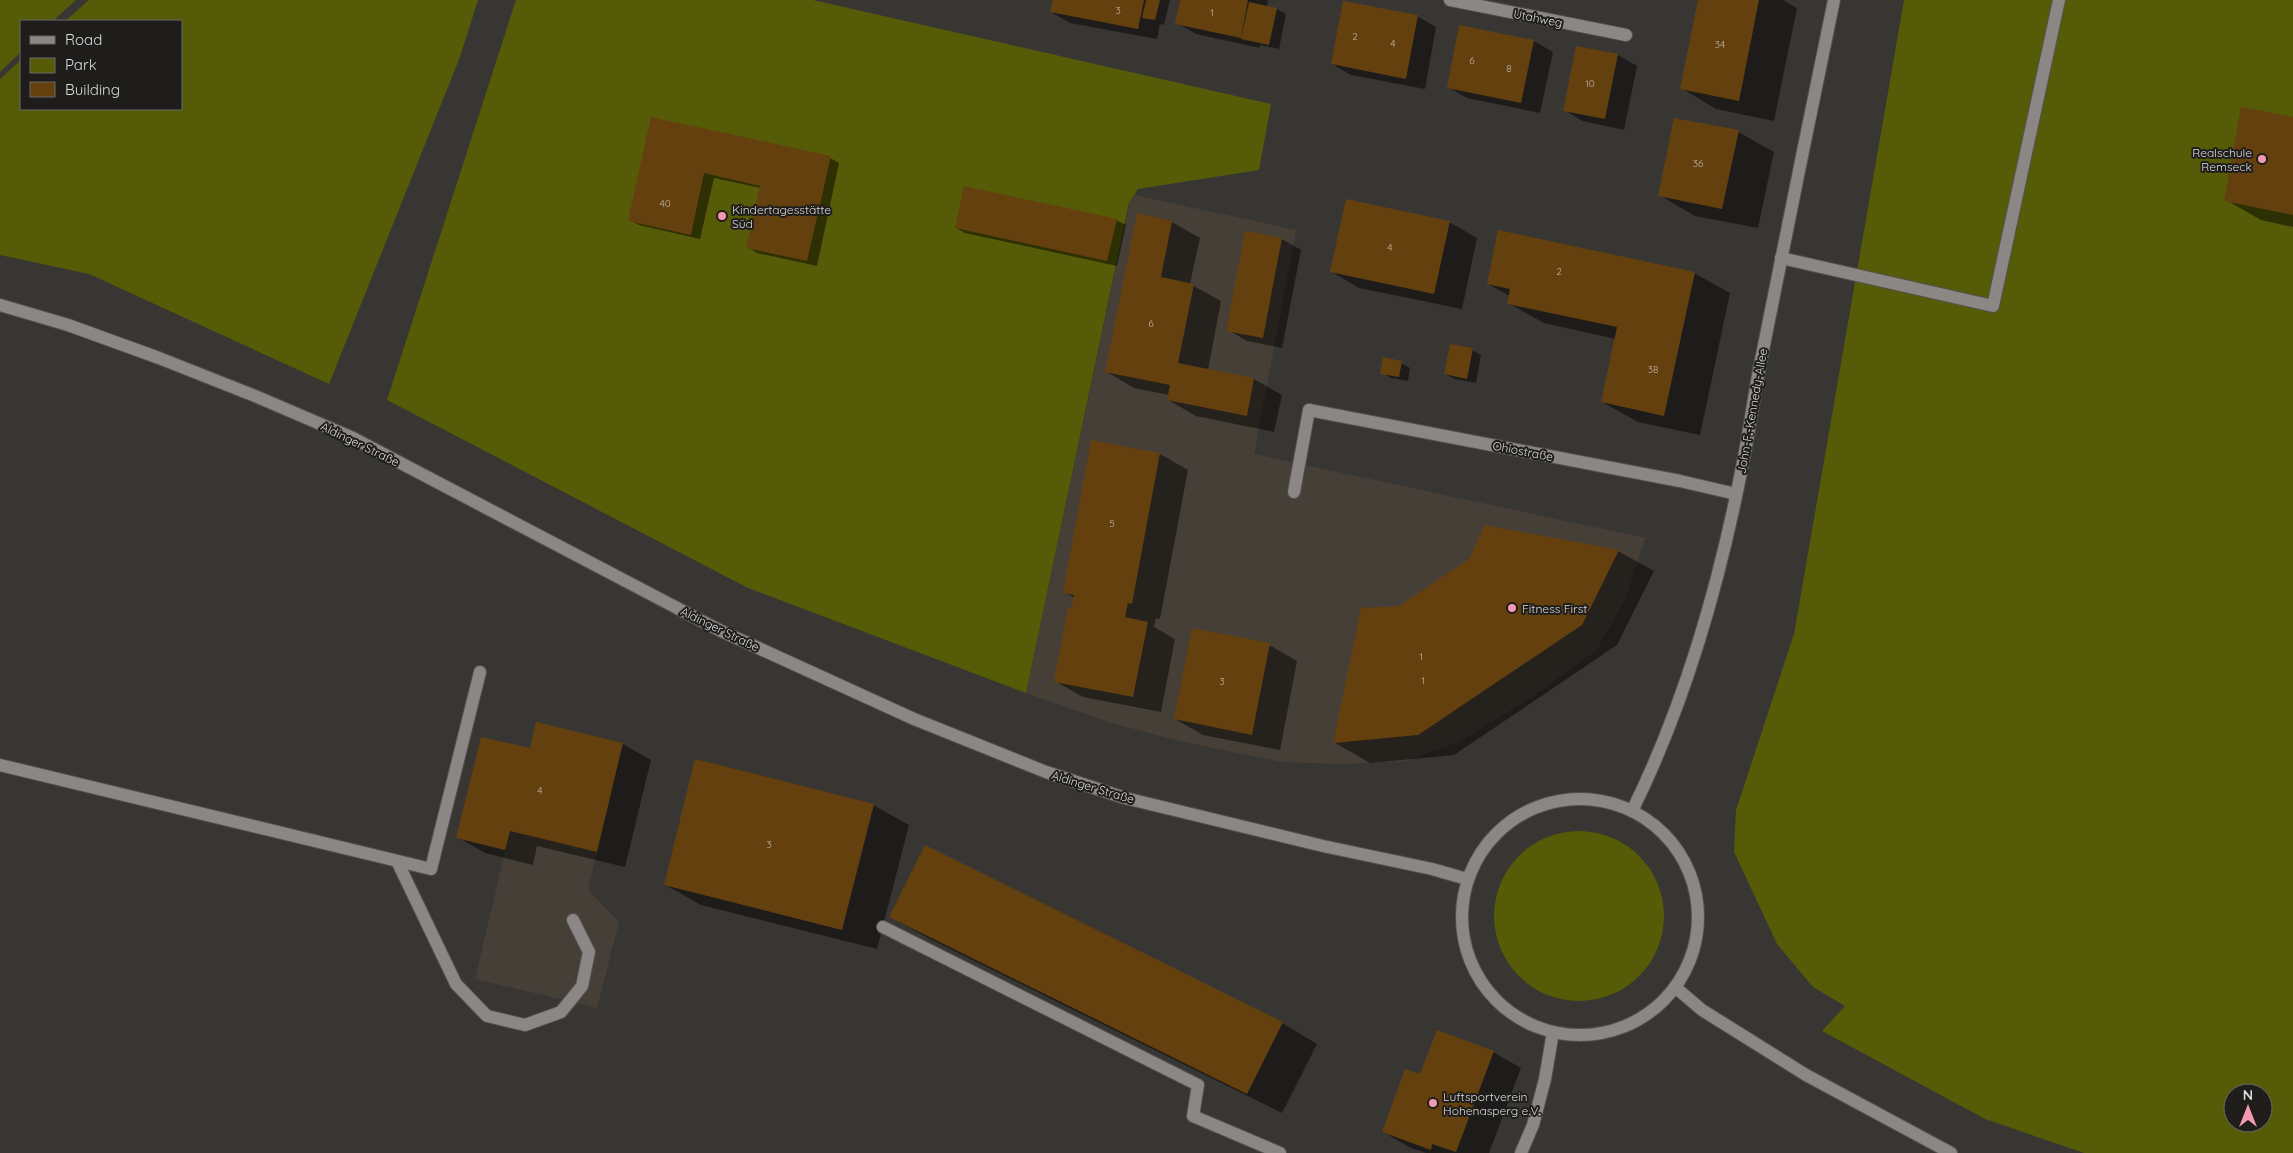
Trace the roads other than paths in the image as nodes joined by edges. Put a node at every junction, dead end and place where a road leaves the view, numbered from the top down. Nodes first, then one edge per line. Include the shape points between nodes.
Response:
1 (1450, 0) edge
2 (1834, 0) edge
3 (2059, 0) edge
4 (1626, 35) dead end
5 (1782, 258) junction
6 (0, 305) edge
7 (1294, 492) dead end
8 (1736, 494) junction
9 (480, 672) dead end
10 (0, 765) edge
11 (1632, 811) junction
12 (397, 861) junction
13 (1468, 879) junction
14 (573, 920) dead end
15 (883, 927) dead end
16 (1675, 987) junction
17 (1554, 1032) junction
18 (1280, 1153) edge
19 (1521, 1153) edge
20 (1951, 1153) edge

1 - 4 main road, Utahweg
2 - 5 main road, John-F.-Kennedy-Allee
3 - 5 main road via 1993,306
5 - 8 main road, John-F.-Kennedy-Allee
6 - 13 main road, Aldinger Straße via 68,325 159,358 353,438 719,630 914,719 1046,772 1125,798
7 - 8 main road, Ohiostraße via 1309,410
8 - 11 main road, John-F.-Kennedy-Allee via 1700,637 1660,753
9 - 12 main road via 431,869
10 - 12 main road
11 - 13 main road via 1601,800 1578,798 1554,801 1532,809 1494,835 1479,854
11 - 16 main road via 1663,833 1678,851 1690,872 1696,894 1699,918 1696,941 1689,964
12 - 14 main road via 456,984 487,1016 525,1025 561,1012 582,986 589,952
13 - 17 main road via 1461,919 1470,963 1495,1000 1512,1014
15 - 18 main road via 1198,1085 1193,1116
16 - 17 main road via 1644,1017 1623,1027 1577,1036
16 - 20 main road via 1702,1010 1806,1075
17 - 19 main road via 1545,1079

